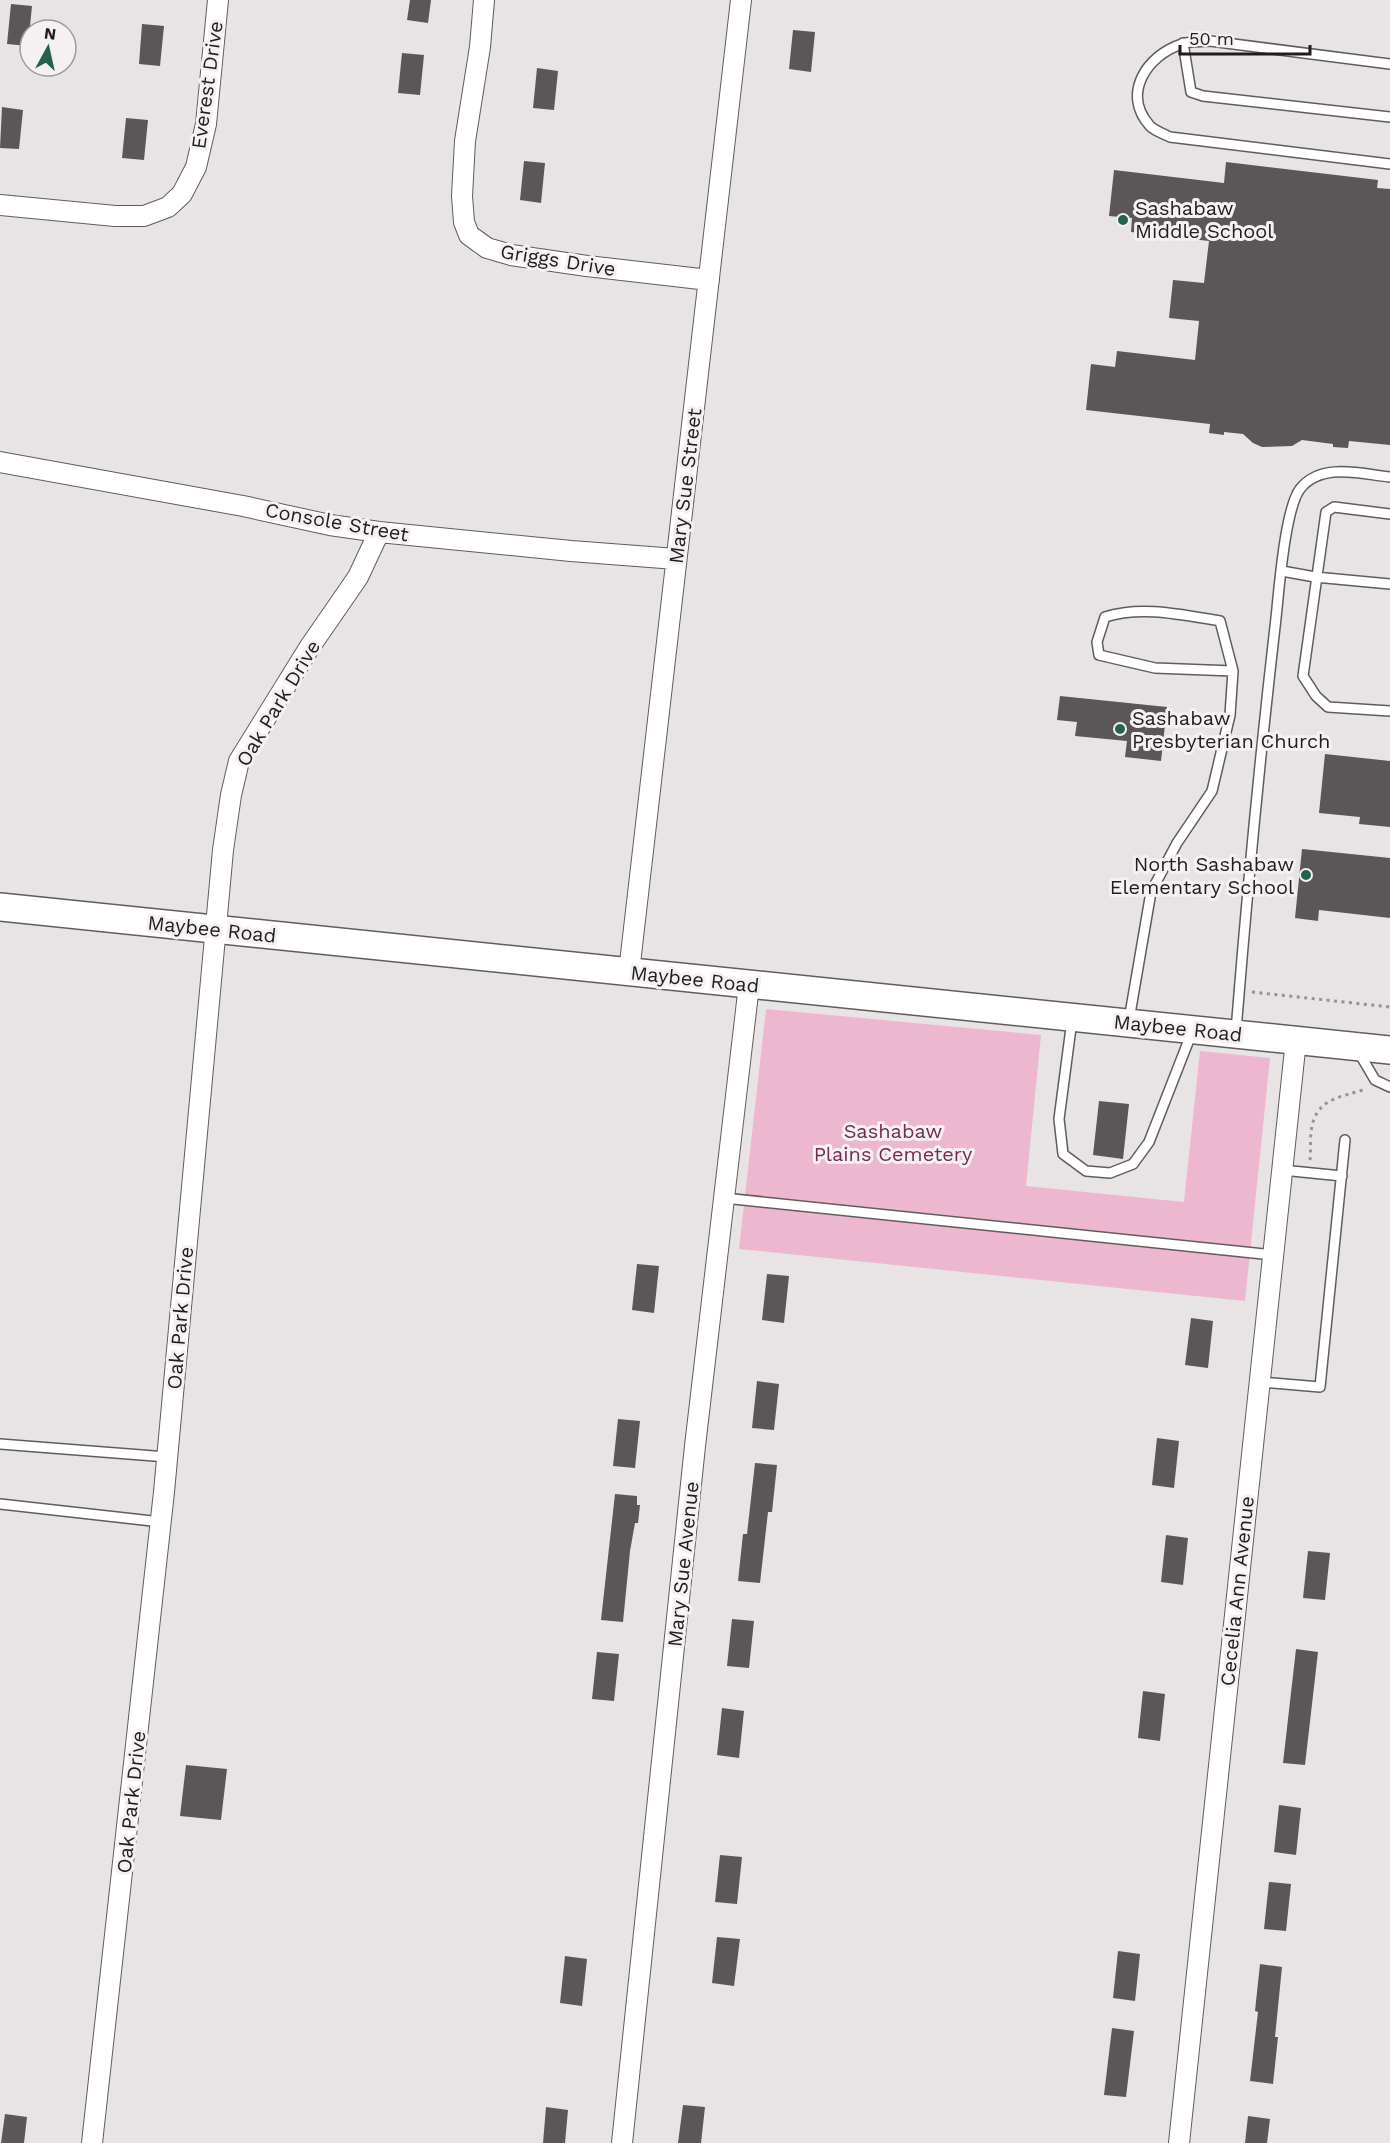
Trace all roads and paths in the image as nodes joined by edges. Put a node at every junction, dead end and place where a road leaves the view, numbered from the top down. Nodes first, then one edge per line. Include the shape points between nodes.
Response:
1 (218, 0) edge
2 (484, 0) edge
3 (741, 0) edge
4 (1183, 43) junction
5 (1390, 64) edge
6 (1390, 117) edge
7 (1390, 164) edge
8 (0, 205) edge
9 (709, 279) junction
10 (0, 462) edge
11 (1390, 477) edge
12 (1390, 514) edge
13 (379, 532) junction
14 (676, 559) junction
15 (1282, 571) junction
16 (1315, 577) junction
17 (1390, 584) edge
18 (1233, 671) junction
19 (1390, 711) edge
20 (0, 907) edge
21 (216, 929) junction
22 (629, 972) junction
23 (749, 985) junction
24 (1239, 990) junction
25 (1390, 1007) edge
26 (1072, 1017) junction
27 (1129, 1023) junction
28 (1193, 1029) junction
29 (1235, 1033) junction
30 (1296, 1040) junction
31 (1356, 1046) junction
32 (1390, 1050) edge
33 (1386, 1085) edge
34 (1345, 1140) dead end
35 (1282, 1170) junction
36 (1308, 1172) junction
37 (1342, 1176) junction
38 (724, 1198) junction
39 (1273, 1255) junction
40 (1259, 1382) junction
41 (0, 1444) edge
42 (167, 1457) junction
43 (0, 1504) edge
44 (160, 1522) junction
45 (92, 2143) edge
46 (622, 2143) edge
47 (1179, 2143) edge

1 - 8 street, Everest Drive via 206,124 196,167 182,194 168,207 144,216
2 - 9 street, Griggs Drive via 465,141 462,196 469,235 487,248 511,255
3 - 9 street, Mary Sue Street
4 - 5 lane via 1210,41
4 - 6 lane via 1191,92
4 - 7 lane via 1157,57 1142,73 1137,93 1141,112 1151,127 1170,137
9 - 14 street, Mary Sue Street
10 - 13 street, Console Street
11 - 15 lane via 1338,471 1308,481 1293,502
12 - 16 lane via 1334,507 1326,512
13 - 14 street, Console Street
13 - 21 street, Oak Park Drive via 358,577 239,761 231,795
14 - 22 street, Mary Sue Street
15 - 16 lane
15 - 24 lane
16 - 17 lane
16 - 19 lane via 1303,676 1328,707
18 - 18 lane via 1220,621 1165,612 1120,612 1106,617 1097,642 1099,655 1155,668
18 - 27 lane via 1230,715 1212,792 1177,843 1151,892
20 - 21 main road, Maybee Road
21 - 22 main road, Maybee Road
21 - 42 street, Oak Park Drive
22 - 23 main road, Maybee Road
23 - 26 main road, Maybee Road
23 - 38 street, Mary Sue Avenue
24 - 25 path
24 - 29 lane
26 - 27 main road, Maybee Road
26 - 28 lane via 1059,1119 1063,1154 1086,1171 1110,1173 1133,1164 1149,1142
27 - 28 main road, Maybee Road
28 - 29 main road, Maybee Road
29 - 30 main road, Maybee Road
30 - 31 main road, Maybee Road
30 - 35 street, Cecelia Ann Avenue
31 - 32 main road, Maybee Road
31 - 33 lane via 1375,1080
33 - 36 path via 1319,1107 1311,1132
34 - 37 lane
35 - 36 lane
35 - 39 street, Cecelia Ann Avenue
36 - 37 lane
37 - 40 lane via 1320,1387
38 - 39 lane
38 - 46 street, Mary Sue Avenue
39 - 40 street, Cecelia Ann Avenue
40 - 47 street, Cecelia Ann Avenue
41 - 42 lane
42 - 44 street, Oak Park Drive
43 - 44 lane
44 - 45 street, Oak Park Drive

